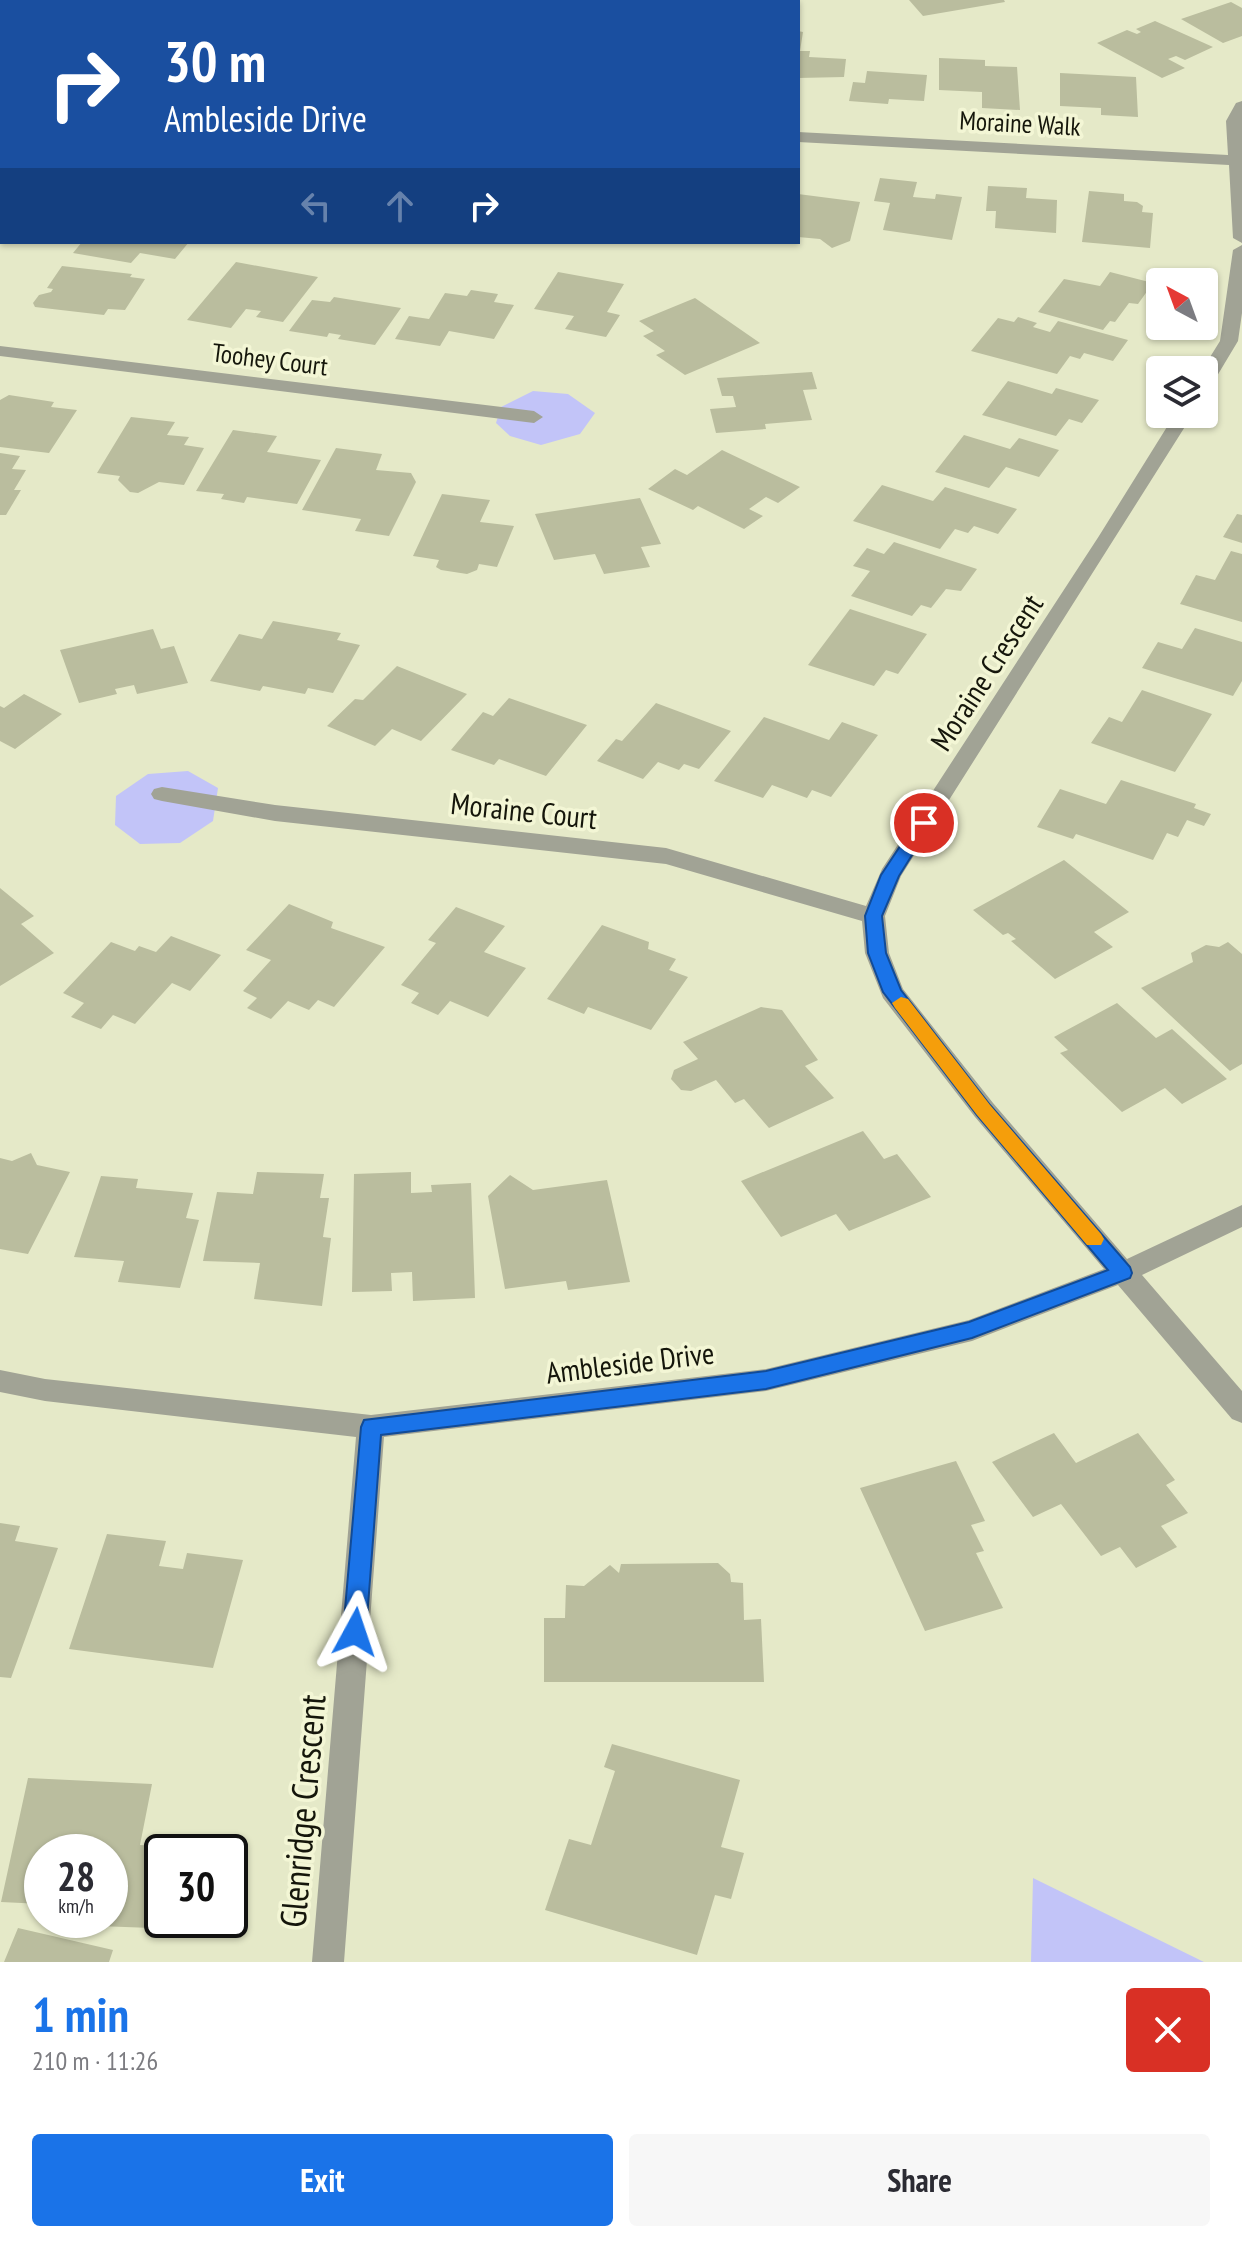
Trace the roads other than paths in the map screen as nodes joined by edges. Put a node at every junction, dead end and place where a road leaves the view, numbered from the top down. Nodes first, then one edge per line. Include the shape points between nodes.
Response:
1 (1242, 106) edge
2 (800, 137) edge
3 (1238, 161) junction
4 (1242, 238) edge
5 (1242, 250) edge
6 (0, 351) edge
7 (1218, 359) edge
8 (534, 417) dead end
9 (1175, 428) edge
10 (162, 794) dead end
11 (873, 916) junction
12 (1242, 1215) edge
13 (1122, 1273) junction
14 (0, 1381) edge
15 (1242, 1411) edge
16 (371, 1427) junction
17 (328, 1962) edge

1 - 3 street via 1234,121
2 - 3 street, Moraine Walk
3 - 4 street
5 - 7 street via 1229,341
6 - 8 street, Toohey Court
9 - 11 street, Moraine Crescent via 890,875
10 - 11 street, Moraine Court via 275,813 666,856
11 - 13 street, Moraine Crescent via 877,953 892,992
12 - 13 street, Ambleside Drive
13 - 15 street, Moraine Crescent
13 - 16 street, Ambleside Drive via 972,1330 766,1380
14 - 16 street, Ambleside Drive
16 - 17 street, Glenridge Crescent

